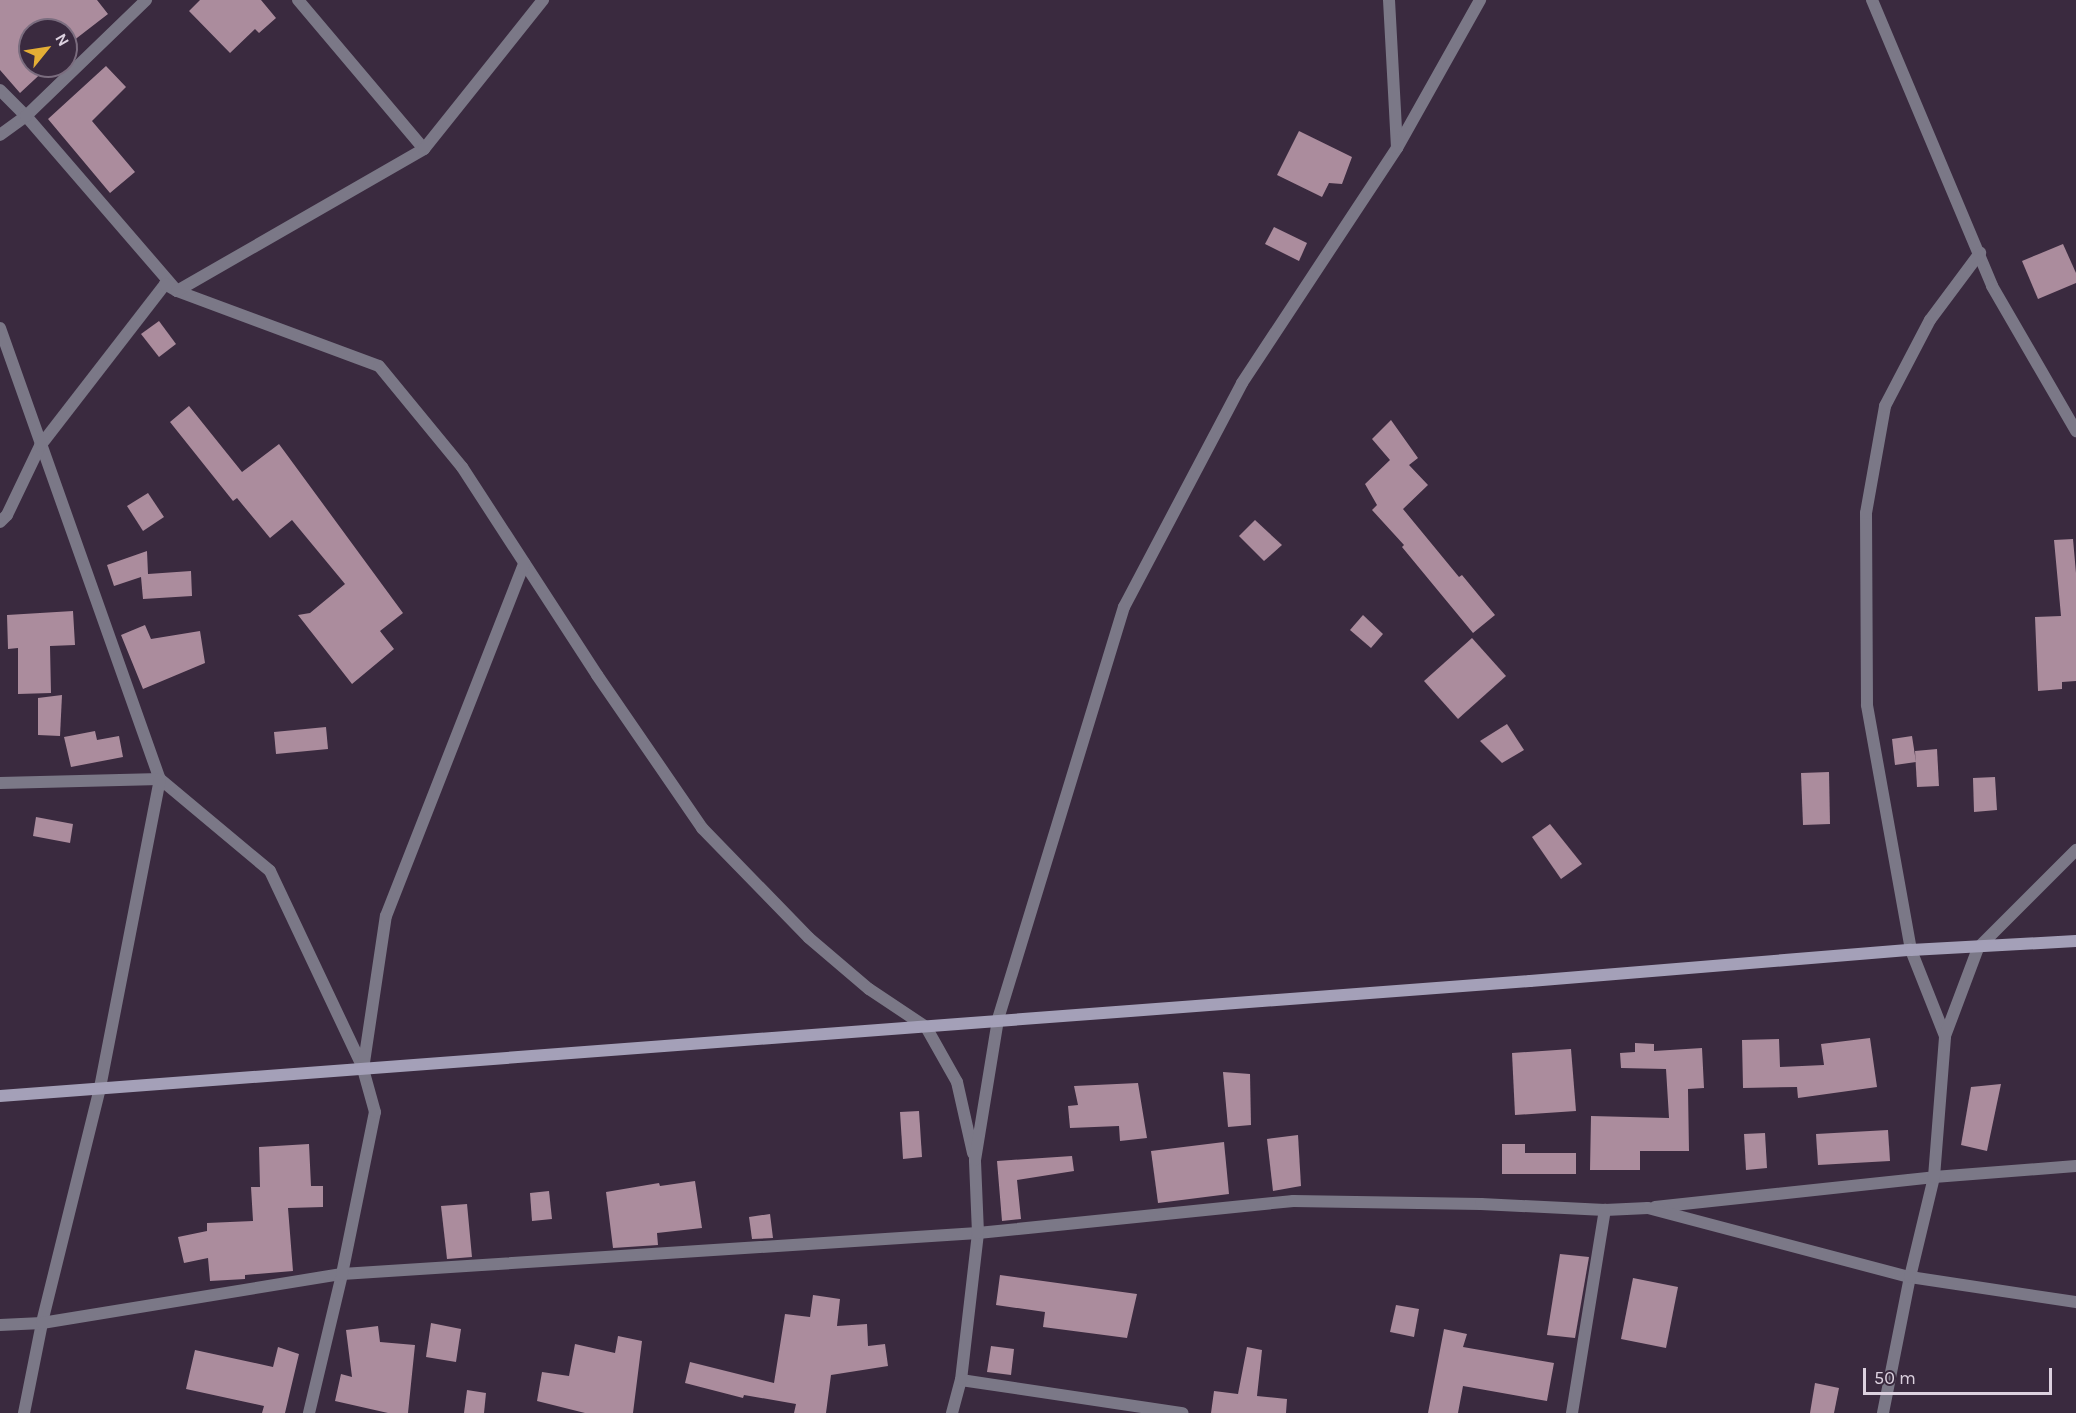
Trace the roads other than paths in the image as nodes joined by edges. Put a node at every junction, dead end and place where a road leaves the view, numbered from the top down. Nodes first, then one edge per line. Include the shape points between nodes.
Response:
1 (146, 0) edge
2 (298, 0) edge
3 (543, 0) edge
4 (1389, 0) edge
5 (1480, 0) edge
6 (1872, 0) edge
7 (0, 90) edge
8 (26, 116) junction
9 (0, 135) edge
10 (1397, 148) junction
11 (424, 149) junction
12 (1980, 253) junction
13 (177, 291) junction
14 (0, 328) edge
15 (2076, 431) edge
16 (40, 446) junction
17 (0, 522) edge
18 (524, 562) junction
19 (160, 780) junction
20 (0, 783) edge
21 (2076, 850) edge
22 (2076, 941) edge
23 (1978, 948) junction
24 (1911, 950) junction
25 (998, 1019) junction
26 (926, 1027) junction
27 (1945, 1036) junction
28 (363, 1069) junction
29 (100, 1088) junction
30 (0, 1096) edge
31 (975, 1160) junction
32 (2076, 1166) edge
33 (1934, 1177) junction
34 (1648, 1208) junction
35 (1605, 1210) junction
36 (978, 1233) junction
37 (342, 1274) junction
38 (1910, 1277) junction
39 (2076, 1302) edge
40 (42, 1323) junction
41 (0, 1325) edge
42 (961, 1380) junction
43 (24, 1413) edge
44 (309, 1413) edge
45 (952, 1413) edge
46 (1183, 1413) edge
47 (1572, 1413) edge
48 (1883, 1413) edge

1 - 8 street
2 - 11 street
3 - 11 street
4 - 10 street
5 - 10 street
6 - 12 street
7 - 8 street
8 - 9 street
8 - 13 street
10 - 25 street via 1242,383 1124,607
11 - 13 street
12 - 15 street via 1992,286
12 - 24 street via 1930,320 1885,406 1866,513 1867,705
13 - 16 street via 165,284
13 - 18 street via 379,366 462,467
14 - 16 street
16 - 17 street
16 - 19 street
18 - 26 street via 702,828 809,938 869,989
18 - 28 street via 386,915
19 - 20 street
19 - 28 street via 270,871
19 - 29 street
21 - 23 street
22 - 23 street
23 - 24 street
23 - 27 street
24 - 25 street
24 - 27 street
25 - 26 street
25 - 31 street
26 - 28 street
26 - 31 street via 957,1082
27 - 33 street
28 - 29 street
28 - 37 street via 375,1112
29 - 30 street
29 - 40 street
31 - 36 street
32 - 33 street
33 - 34 street
33 - 38 street
34 - 35 street
34 - 38 street
35 - 36 street via 1293,1201
35 - 47 street
36 - 37 street
36 - 42 street
37 - 40 street
37 - 44 street
38 - 39 street
38 - 48 street
40 - 41 street
40 - 43 street
42 - 45 street
42 - 46 street

